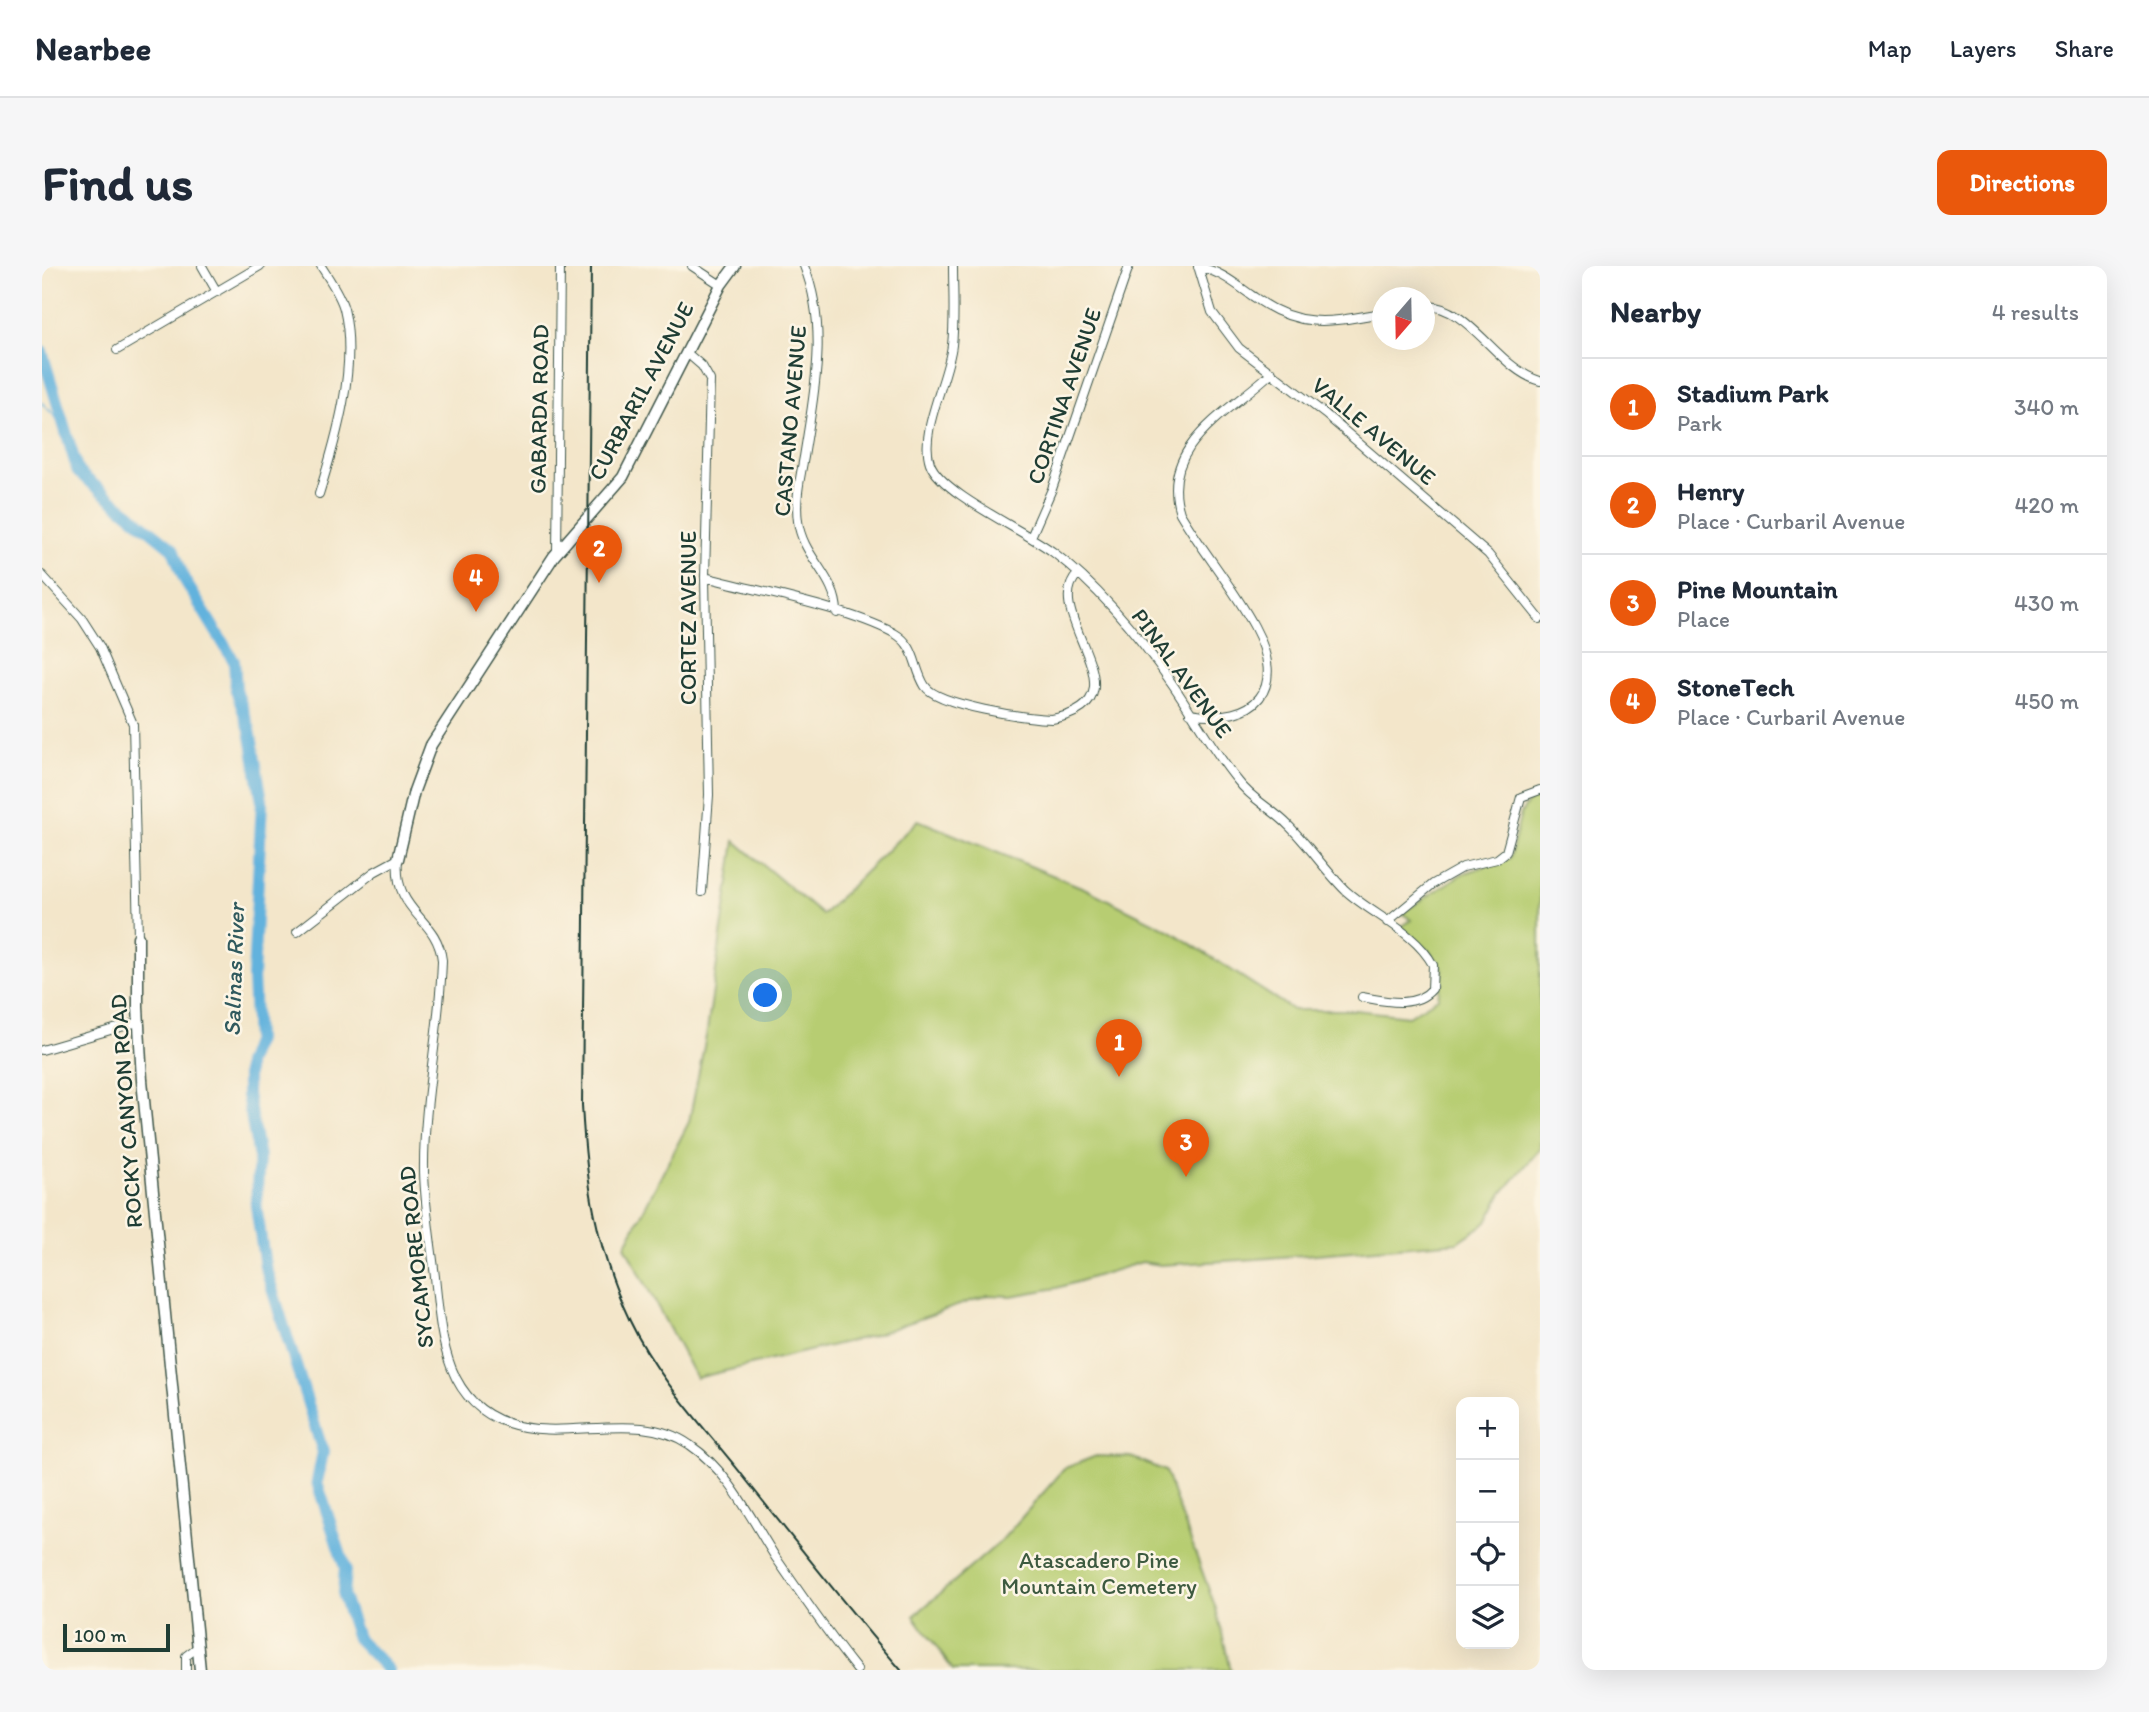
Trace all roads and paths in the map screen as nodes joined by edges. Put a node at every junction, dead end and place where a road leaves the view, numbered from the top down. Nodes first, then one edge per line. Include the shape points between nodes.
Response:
1 (202, 266) edge
2 (260, 266) edge
3 (321, 266) edge
4 (560, 266) edge
5 (692, 266) edge
6 (735, 266) edge
7 (804, 266) edge
8 (953, 266) edge
9 (1129, 266) edge
10 (1198, 266) edge
11 (720, 285) junction
12 (217, 292) junction
13 (1435, 308) edge
14 (1372, 315) edge
15 (117, 350) dead end
16 (687, 353) junction
17 (1272, 372) junction
18 (1540, 381) edge
19 (319, 494) dead end
20 (1031, 537) junction
21 (557, 553) junction
22 (1078, 574) junction
23 (42, 575) edge
24 (705, 577) junction
25 (837, 613) junction
26 (1540, 619) edge
27 (1190, 713) junction
28 (1540, 790) edge
29 (398, 859) junction
30 (702, 892) dead end
31 (1387, 922) junction
32 (297, 932) dead end
33 (138, 937) joint
34 (1362, 997) dead end
35 (138, 1023) junction
36 (42, 1050) edge
37 (198, 1647) junction
38 (186, 1670) edge
39 (200, 1670) edge
40 (857, 1670) edge

1 - 12 street
2 - 12 street
3 - 19 street via 343,307 347,331 340,418
4 - 21 street, GABARDA ROAD
5 - 11 street
6 - 11 street, CURBARIL AVENUE
7 - 25 street, CASTANO AVENUE via 816,303 818,338 797,518 803,544 835,592
8 - 20 street, PINAL AVENUE via 952,346 928,433 929,462 951,490
9 - 20 street, CORTINA AVENUE
10 - 14 street via 1218,270 1273,309 1304,321
10 - 17 street, VALLE AVENUE via 1217,322 1239,348
11 - 16 street, CURBARIL AVENUE
12 - 15 street
13 - 18 street via 1449,310 1516,371
16 - 21 street, CURBARIL AVENUE via 623,477
16 - 24 street, CORTEZ AVENUE via 710,380
17 - 26 street, VALLE AVENUE via 1488,554
17 - 27 street via 1206,427 1177,475 1180,513 1255,627 1266,665 1266,685 1251,708 1236,715
20 - 22 street, PINAL AVENUE
21 - 29 street, CURBARIL AVENUE via 431,745 414,791
22 - 25 street via 1072,579 1069,605 1094,686 1086,705 1052,719 941,698 925,685 915,655 904,641
22 - 27 street, PINAL AVENUE via 1143,644
23 - 33 street, ROCKY CANYON ROAD via 82,619 100,647 133,724
24 - 25 street
24 - 30 street, CORTEZ AVENUE via 709,795
27 - 31 street, PINAL AVENUE via 1246,791 1289,825 1352,896
28 - 31 street via 1521,797 1509,847 1502,856 1463,867 1433,884
29 - 32 street via 374,872
29 - 40 street, SYCAMORE ROAD via 397,881 405,902 435,937 441,952 424,1173 443,1345 454,1376 479,1408 508,1423 537,1429 635,1428 687,1442 732,1488 800,1594
31 - 34 street, PINAL AVENUE via 1430,958 1435,973 1432,989 1402,1002
33 - 35 street, ROCKY CANYON ROAD
35 - 36 street
35 - 37 street, ROCKY CANYON ROAD
37 - 38 street via 186,1657
37 - 39 street, ROCKY CANYON ROAD

